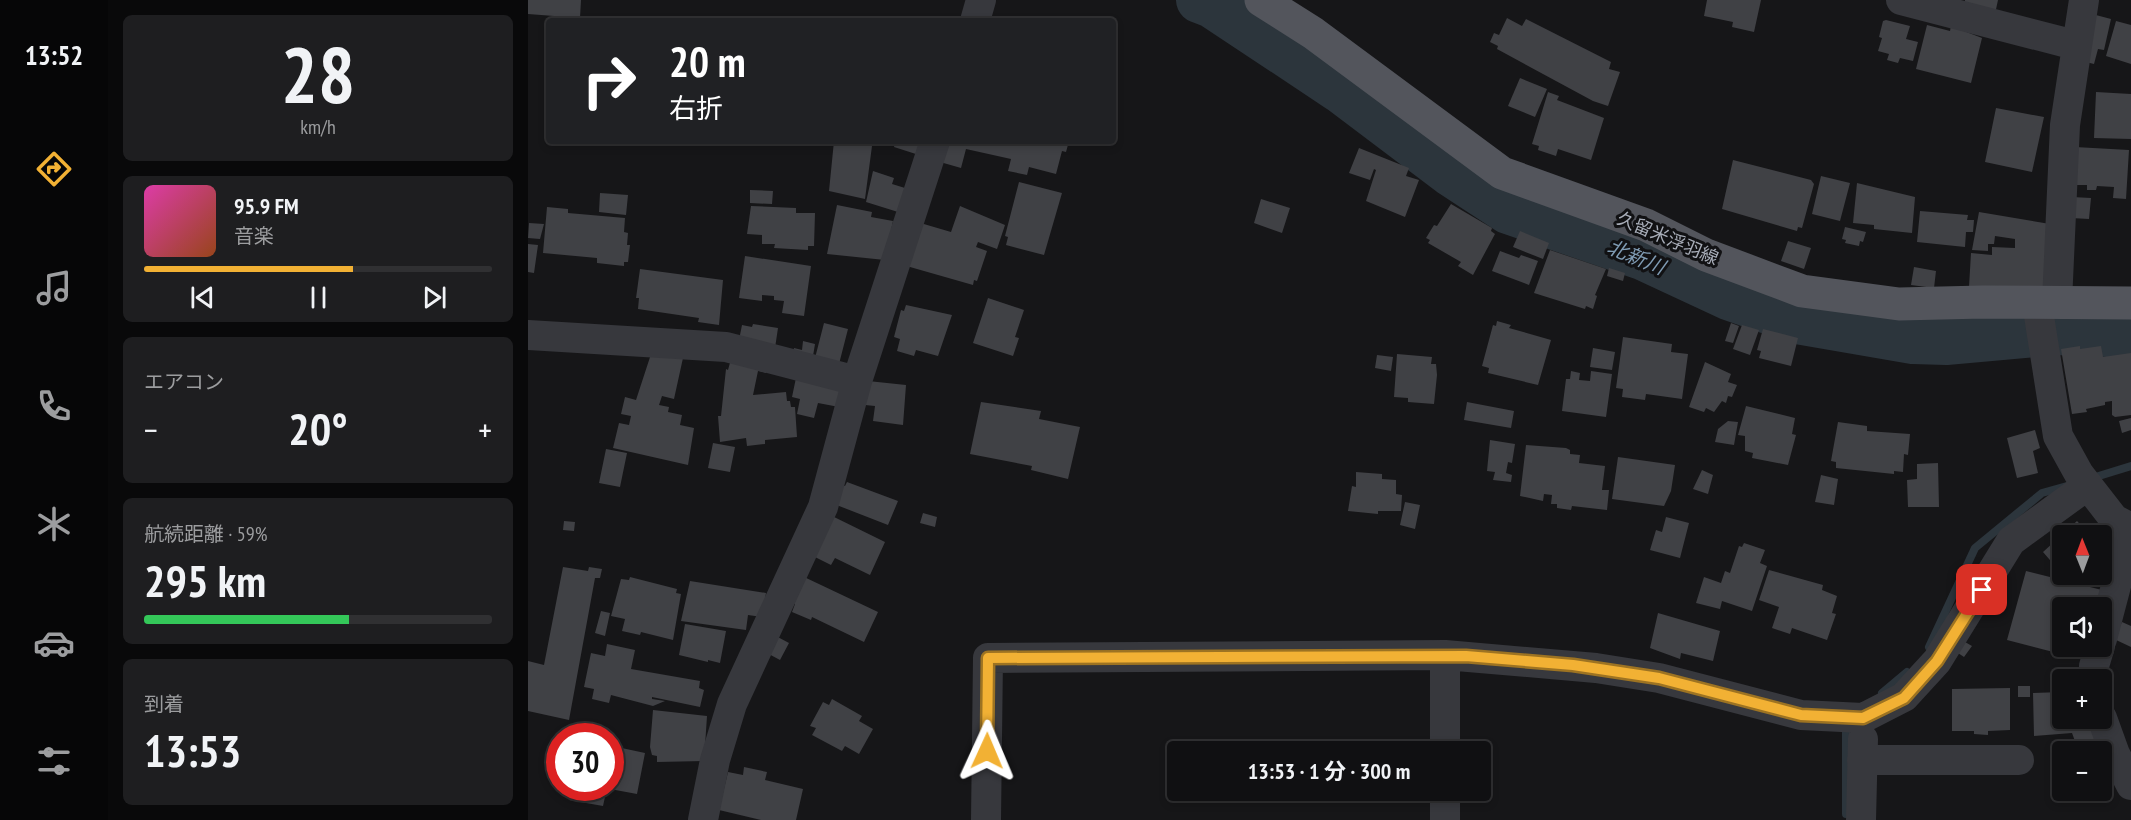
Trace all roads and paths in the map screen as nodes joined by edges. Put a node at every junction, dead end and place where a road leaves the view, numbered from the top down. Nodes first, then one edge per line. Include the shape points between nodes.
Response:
1 (981, 0) edge
2 (1261, 0) edge
3 (1901, 0) edge
4 (2084, 0) edge
5 (976, 18) edge
6 (2075, 45) junction
7 (934, 144) edge
8 (2131, 303) edge
9 (2046, 307) junction
10 (528, 335) edge
11 (857, 381) junction
12 (2079, 473) junction
13 (2131, 529) edge
14 (2112, 601) edge
15 (1445, 655) junction
16 (1863, 718) junction
17 (2106, 729) edge
18 (1445, 741) edge
19 (1862, 760) junction
20 (2019, 760) dead end
21 (2131, 784) edge
22 (1445, 801) edge
23 (703, 820) edge
24 (986, 820) edge
25 (1444, 820) edge
26 (1861, 820) edge

1 - 5 street
2 - 9 main road, 久留米浮羽線 via 1313,33 1502,173 1646,225 1706,255 1802,291 1899,304
3 - 6 street
4 - 6 street
6 - 9 street
7 - 11 street
8 - 9 main road, 久留米浮羽線
9 - 12 street via 2044,355 2058,436
10 - 11 street via 726,346
11 - 23 street via 823,507 732,704
12 - 13 street via 2114,519
12 - 16 street via 2011,541 1937,661 1904,698
13 - 14 street
15 - 16 street via 1527,660 1628,673 1801,715
15 - 18 street
15 - 24 street via 988,658
16 - 19 street
17 - 21 street
19 - 20 street
19 - 26 street
22 - 25 street

